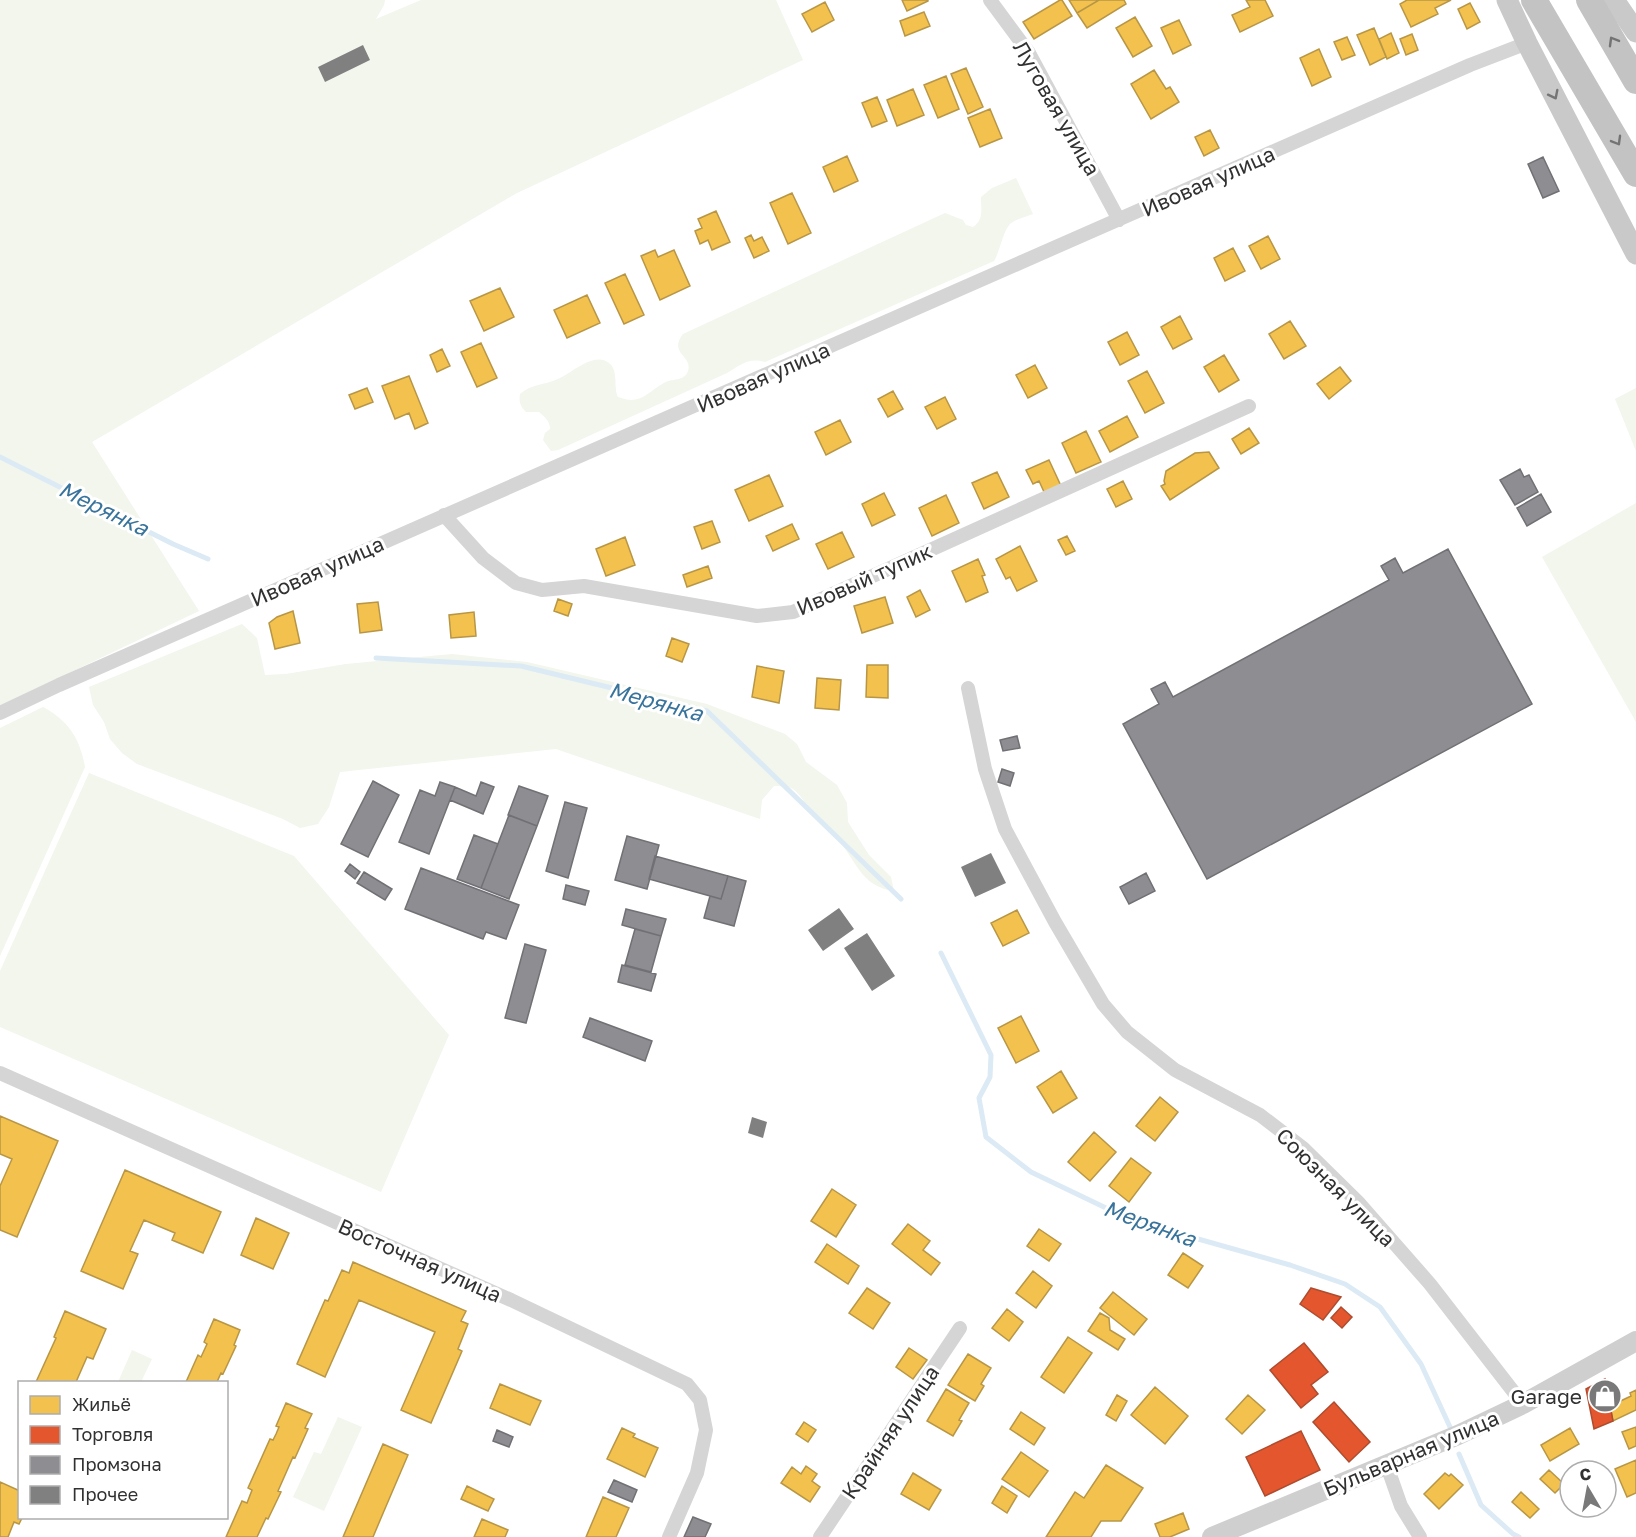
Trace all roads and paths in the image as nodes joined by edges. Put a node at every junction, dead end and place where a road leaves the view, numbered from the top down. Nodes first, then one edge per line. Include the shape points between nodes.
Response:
1 (990, 0) edge
2 (1507, 0) edge
3 (1534, 0) edge
4 (1589, 0) edge
5 (1614, 0) edge
6 (1636, 32) edge
7 (1527, 43) junction
8 (1636, 81) edge
9 (1636, 174) edge
10 (1119, 220) junction
11 (1636, 255) edge
12 (1249, 405) dead end
13 (444, 515) junction
14 (968, 688) dead end
15 (0, 713) edge
16 (0, 1073) edge
17 (960, 1328) dead end
18 (1636, 1341) edge
19 (1523, 1404) junction
20 (1387, 1466) junction
21 (669, 1537) edge
22 (820, 1537) edge
23 (1212, 1537) edge
24 (1420, 1537) edge

1 - 10 street, Луговая улица via 1029,53
2 - 7 main road
3 -> 9 highway
8 -> 4 highway
5 - 6 main road
7 - 10 street, Ивовая улица
7 -> 11 main road
10 - 13 street, Ивовая улица
12 - 13 street, Ивовый тупик via 793,612 757,616 584,586 542,590 516,583 483,558
13 - 15 street, Ивовая улица
14 - 19 street, Союзная улица via 985,769 1005,829 1103,1004 1127,1032 1175,1070 1260,1115 1303,1148 1359,1203 1430,1284
16 - 21 street, Восточная улица via 511,1300 687,1384 700,1400 706,1431 697,1473
17 - 22 street, Крайняя улица
18 - 19 street, Бульварная улица
19 - 20 street, Бульварная улица
20 - 23 street, Бульварная улица
20 - 24 street via 1401,1506

